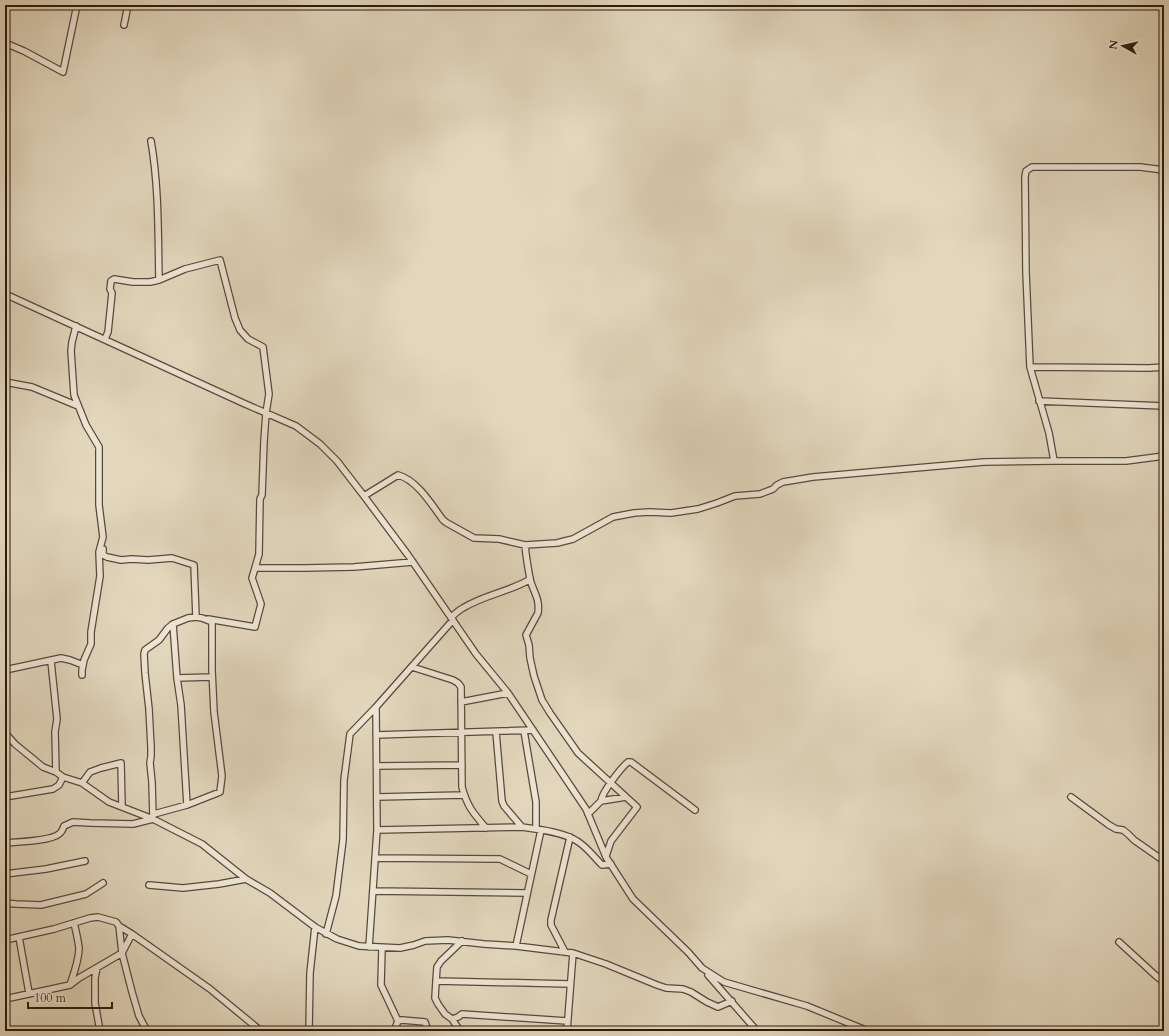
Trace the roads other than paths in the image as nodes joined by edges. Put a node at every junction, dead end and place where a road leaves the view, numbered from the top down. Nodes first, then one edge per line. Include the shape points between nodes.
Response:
1 (77, 5) edge
2 (128, 5) edge
3 (124, 24) dead end
4 (5, 43) edge
5 (151, 141) dead end
6 (1164, 170) edge
7 (159, 280) junction
8 (5, 294) edge
9 (76, 326) junction
10 (105, 340) junction
11 (1030, 367) junction
12 (1164, 367) edge
13 (5, 382) edge
14 (1039, 401) junction
15 (78, 406) junction
16 (1164, 406) edge
17 (266, 413) junction
18 (1164, 456) edge
19 (1054, 461) junction
20 (364, 496) junction
21 (103, 537) junction
22 (525, 545) junction
23 (413, 562) junction
24 (255, 568) junction
25 (530, 578) junction
26 (196, 617) junction
27 (202, 618) junction
28 (452, 618) junction
29 (173, 624) junction
30 (51, 661) junction
31 (83, 665) junction
32 (412, 667) junction
33 (5, 670) edge
34 (82, 675) dead end
35 (212, 677) junction
36 (177, 678) junction
37 (508, 693) junction
38 (461, 702) junction
39 (376, 707) junction
40 (533, 730) junction
41 (524, 731) junction
42 (496, 732) junction
43 (5, 733) edge
44 (461, 733) junction
45 (376, 735) junction
46 (462, 765) junction
47 (377, 766) junction
48 (56, 772) junction
49 (63, 777) junction
50 (611, 782) junction
51 (82, 783) junction
52 (464, 795) junction
53 (626, 796) junction
54 (5, 797) edge
55 (377, 797) junction
56 (1071, 797) dead end
57 (602, 801) junction
58 (187, 805) junction
59 (122, 808) junction
60 (695, 810) dead end
61 (588, 814) junction
62 (154, 817) junction
63 (486, 828) junction
64 (522, 828) junction
65 (538, 829) junction
66 (377, 830) junction
67 (570, 837) junction
68 (5, 843) edge
69 (606, 857) junction
70 (375, 858) junction
71 (85, 861) dead end
72 (1164, 861) edge
73 (611, 864) junction
74 (5, 874) edge
75 (532, 874) junction
76 (246, 879) junction
77 (103, 883) dead end
78 (149, 885) dead end
79 (373, 891) junction
80 (527, 893) junction
81 (5, 903) edge
82 (74, 923) junction
83 (118, 926) junction
84 (315, 927) junction
85 (132, 934) junction
86 (326, 934) junction
87 (19, 937) junction
88 (5, 940) edge
89 (462, 942) junction
90 (1119, 942) dead end
91 (516, 946) junction
92 (369, 947) junction
93 (382, 948) junction
94 (564, 952) junction
95 (122, 953) junction
96 (573, 953) junction
97 (97, 968) junction
98 (702, 968) junction
99 (436, 981) junction
100 (1164, 982) edge
101 (570, 984) junction
102 (70, 985) junction
103 (29, 993) junction
104 (5, 999) edge
105 (732, 1001) junction
106 (452, 1019) junction
107 (398, 1021) junction
108 (567, 1021) junction
109 (100, 1031) edge
110 (147, 1031) edge
111 (262, 1031) edge
112 (309, 1031) edge
113 (394, 1031) edge
114 (428, 1031) edge
115 (460, 1031) edge
116 (567, 1031) edge
117 (757, 1031) edge
118 (868, 1031) edge

1 - 4 street via 63,72
2 - 3 street
5 - 7 street
6 - 11 street via 1140,167 1032,167 1026,171 1026,272
7 - 10 street via 133,282 114,279 111,282 108,332
7 - 17 street via 220,260 240,330 248,340 263,347 269,394
8 - 9 street
9 - 10 street
9 - 15 street via 72,342 71,368
10 - 17 street
11 - 12 street
11 - 14 street
13 - 15 street via 32,387
14 - 16 street
14 - 19 street
15 - 21 street via 99,447
17 - 20 street via 296,426 320,444
17 - 24 street via 259,554
18 - 19 street via 1126,462
19 - 22 street via 984,462 813,477 783,482 760,494 735,496 698,509 671,513 634,513 613,517 564,542
20 - 22 street via 398,475 404,476 424,494 443,520 468,535
20 - 23 street
21 - 26 street via 103,554 107,557 121,560 172,558 194,565
21 - 31 street via 99,552 100,576 91,644
22 - 25 street
23 - 24 street via 354,567
23 - 28 street
24 - 27 street via 252,578 261,604 255,627
25 - 28 street via 517,587 463,608
25 - 50 street via 539,609 526,635 534,676 542,700 578,753
26 - 27 street
26 - 29 street
27 - 35 street via 212,622
28 - 32 street
28 - 37 street via 476,654
29 - 36 street
29 - 62 street via 159,640 145,650 144,654
30 - 31 street via 61,658
30 - 33 street
30 - 48 street via 57,719
31 - 34 street
32 - 38 street via 458,683 461,687
32 - 39 street
35 - 36 street
35 - 58 street via 222,776 220,792
36 - 58 street
37 - 38 street
37 - 40 street
38 - 44 street
39 - 45 street
39 - 86 street via 350,734 344,780 343,840 336,896
40 - 41 street
40 - 61 street
41 - 42 street
41 - 65 street
42 - 44 street
42 - 64 street via 502,801
43 - 48 street via 43,767
44 - 45 street
44 - 46 street
45 - 47 street
46 - 47 street
46 - 52 street
47 - 55 street
48 - 49 street
49 - 51 street
49 - 54 street via 59,785 53,789
50 - 53 street
50 - 57 street via 602,796
50 - 60 street via 627,763 631,762
51 - 59 street
51 - 59 street via 90,772 121,763
52 - 55 street
52 - 63 street via 472,812
53 - 57 street
53 - 69 street via 637,808 611,841
55 - 66 street
56 - 72 street
57 - 61 street
58 - 62 street
59 - 62 street
61 - 69 street
62 - 68 street via 133,824 73,822 64,826 58,835 44,840
62 - 76 street via 202,844
63 - 64 street
63 - 66 street
64 - 65 street
65 - 67 street
65 - 75 street
66 - 70 street
67 - 73 street via 578,841 602,865
67 - 94 street via 551,920
69 - 73 street
70 - 75 street via 500,859
70 - 79 street
71 - 74 street
73 - 98 street via 633,899
75 - 80 street
76 - 78 street via 183,888
76 - 84 street via 270,893
77 - 81 street via 86,894 41,905
79 - 80 street
79 - 92 street
80 - 91 street
82 - 83 street via 98,917 116,922
82 - 87 street
82 - 102 street via 79,946
83 - 85 street
83 - 95 street
84 - 86 street
84 - 112 street via 310,973
85 - 95 street
85 - 111 street
86 - 92 street
87 - 88 street
87 - 103 street
89 - 91 street
89 - 93 street via 425,941 400,948
89 - 99 street via 441,961 437,967
90 - 100 street
91 - 94 street
92 - 93 street
93 - 107 street via 381,985
94 - 96 street
95 - 97 street
95 - 110 street via 139,1016
96 - 101 street
96 - 105 street via 666,988 687,990 718,1007
97 - 102 street
97 - 109 street via 94,1003
98 - 105 street
98 - 118 street via 724,982 807,1006
99 - 101 street
99 - 106 street via 438,1004
101 - 108 street
102 - 103 street
103 - 104 street
105 - 117 street
106 - 108 street via 462,1014
106 - 115 street
107 - 113 street
107 - 114 street via 425,1022
108 - 116 street

